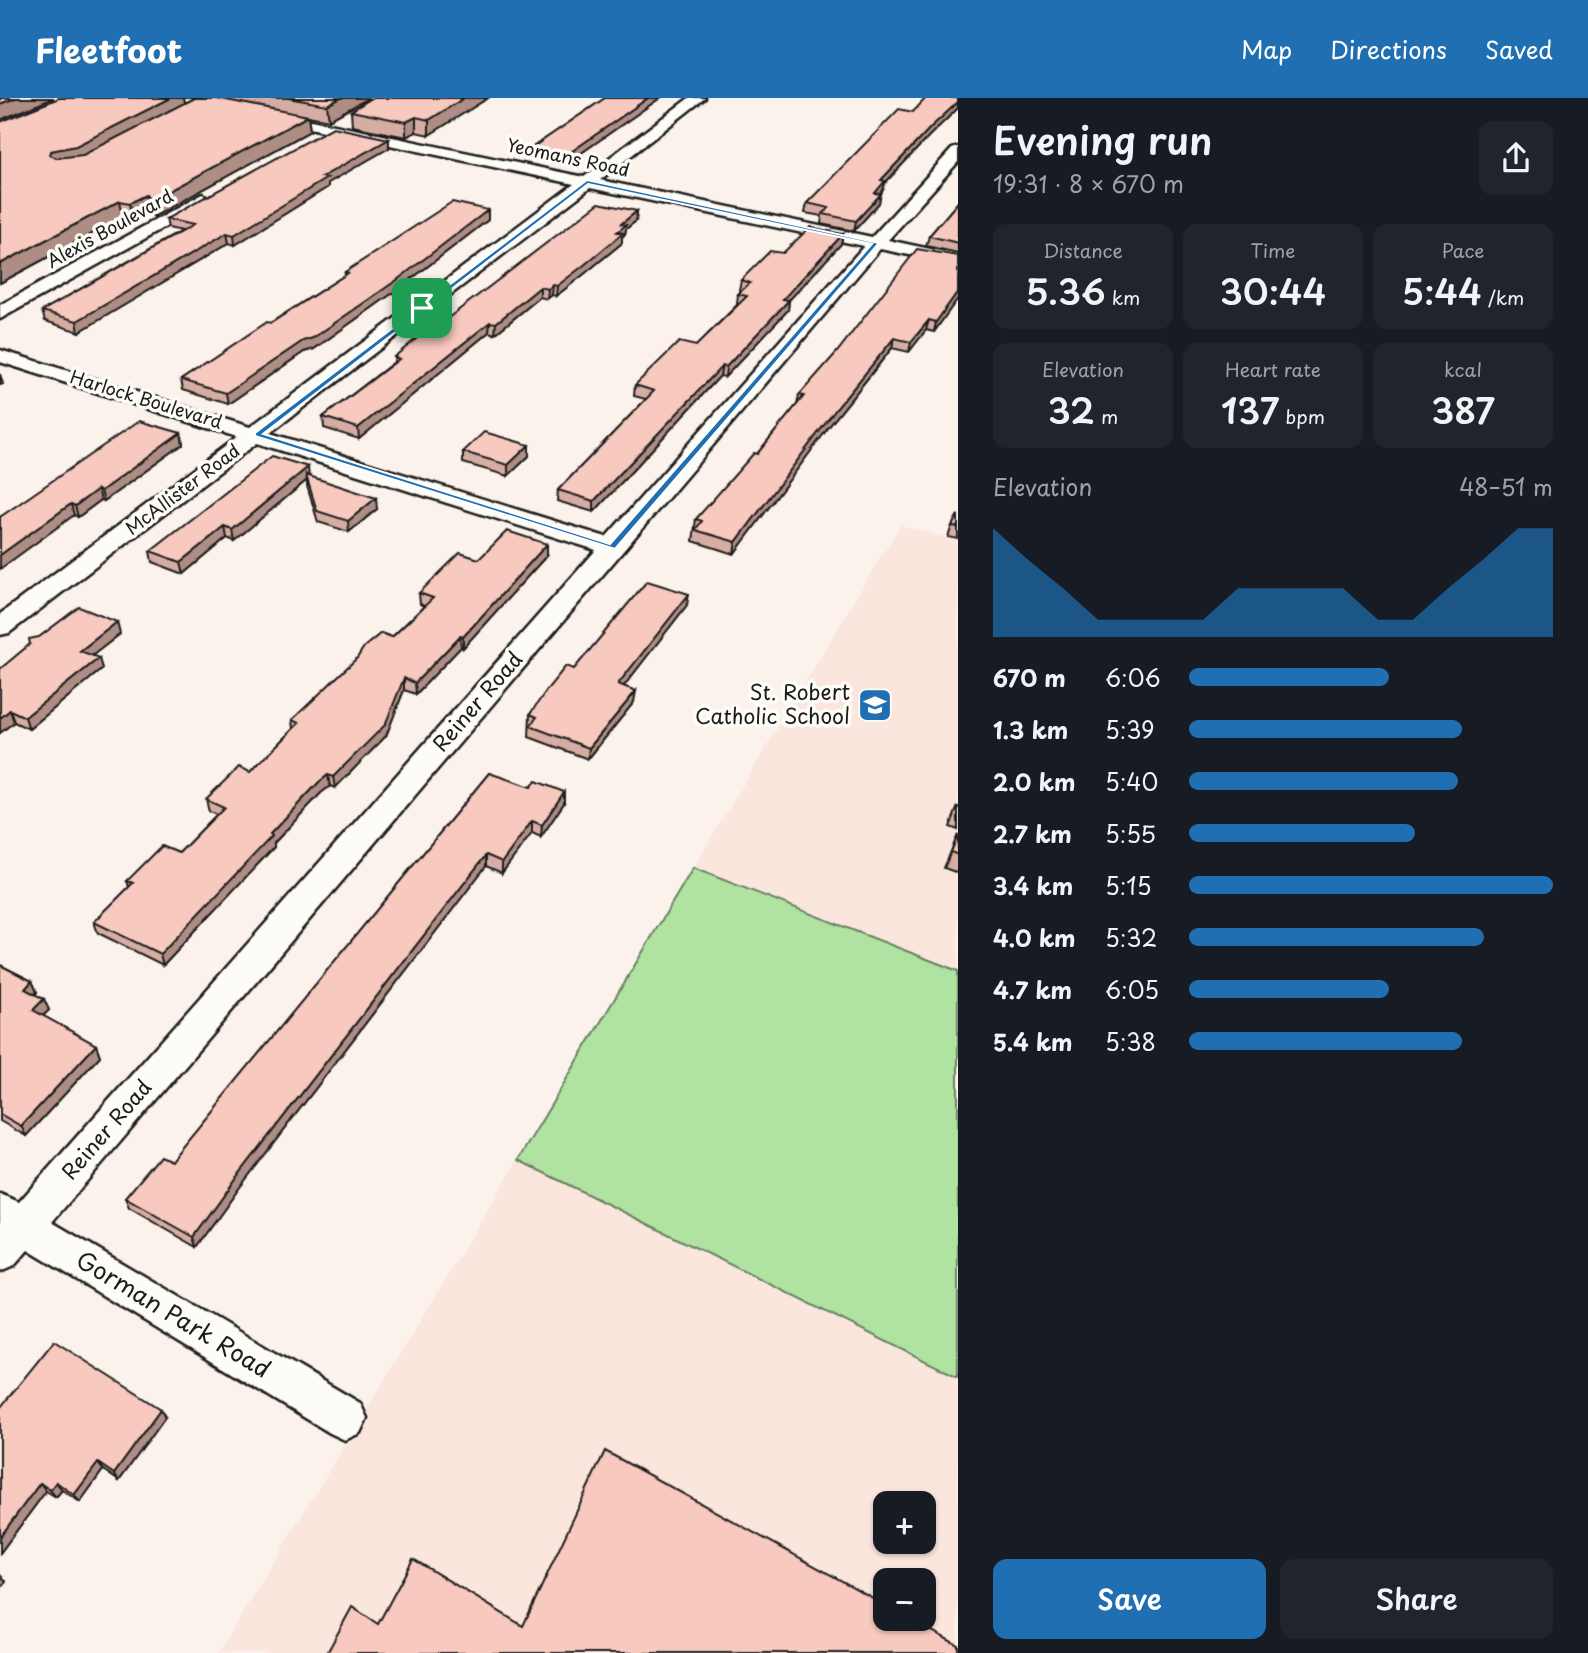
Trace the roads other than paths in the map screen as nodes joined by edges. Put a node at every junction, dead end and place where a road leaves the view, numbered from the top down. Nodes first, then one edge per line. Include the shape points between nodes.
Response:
1 (170, 98) edge
2 (698, 98) edge
3 (352, 116) dead end
4 (331, 128) junction
5 (307, 141) edge
6 (958, 152) edge
7 (587, 182) junction
8 (213, 194) edge
9 (876, 243) junction
10 (958, 260) edge
11 (0, 313) edge
12 (0, 356) edge
13 (258, 434) junction
14 (612, 547) junction
15 (0, 627) edge
16 (8, 1230) edge
17 (345, 1418) dead end

1 - 4 street, Yeomans Road
2 - 7 street, McAllister Road
3 - 4 street
4 - 5 street
4 - 7 street, Yeomans Road
6 - 9 street, Reiner Road
7 - 9 street, Yeomans Road
7 - 13 street, McAllister Road
8 - 11 street, Alexis Boulevard
9 - 10 street, Yeomans Road
9 - 14 street, Reiner Road
12 - 13 street, Harlock Boulevard
13 - 14 street, Harlock Boulevard
13 - 15 street, McAllister Road
14 - 16 street, Reiner Road
16 - 17 street, Gorman Park Road

